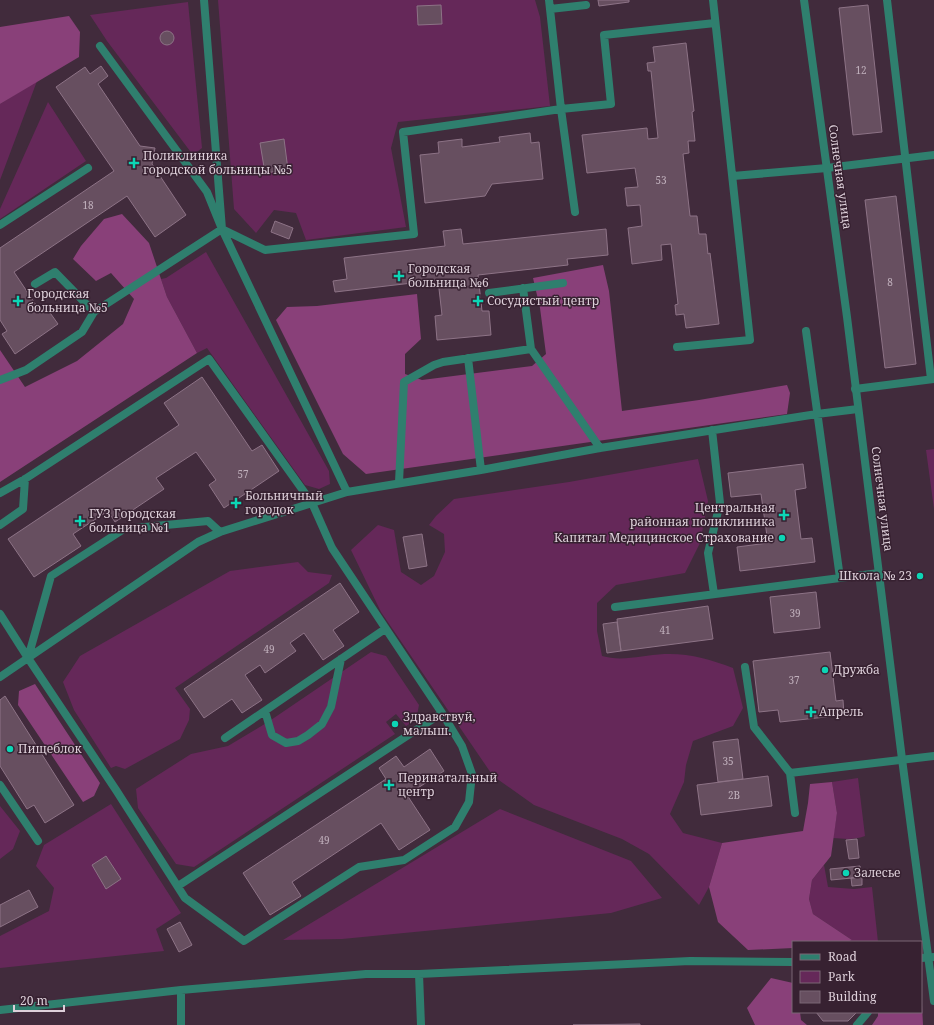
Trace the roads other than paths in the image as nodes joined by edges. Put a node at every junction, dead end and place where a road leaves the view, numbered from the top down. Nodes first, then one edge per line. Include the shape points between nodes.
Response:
1 (204, 0) edge
2 (549, 0) edge
3 (712, 0) edge
4 (804, 0) edge
5 (887, 0) edge
6 (586, 5) dead end
7 (550, 9) junction
8 (715, 23) junction
9 (100, 46) dead end
10 (561, 109) junction
11 (934, 155) edge
12 (906, 159) junction
13 (88, 168) dead end
14 (827, 168) junction
15 (732, 176) junction
16 (575, 212) dead end
17 (0, 225) edge
18 (222, 229) junction
19 (563, 283) dead end
20 (35, 284) dead end
21 (523, 288) junction
22 (489, 293) dead end
23 (94, 312) junction
24 (806, 331) dead end
25 (677, 347) dead end
26 (531, 349) junction
27 (468, 358) junction
28 (933, 379) edge
29 (0, 380) edge
30 (855, 389) junction
31 (858, 409) junction
32 (817, 414) junction
33 (712, 430) junction
34 (600, 448) junction
35 (481, 470) junction
36 (25, 478) junction
37 (399, 482) junction
38 (347, 492) junction
39 (0, 493) edge
40 (312, 503) junction
41 (0, 525) edge
42 (220, 532) junction
43 (879, 572) junction
44 (840, 578) junction
45 (714, 594) junction
46 (615, 607) dead end
47 (0, 614) edge
48 (385, 629) junction
49 (28, 658) junction
50 (341, 659) junction
51 (745, 666) dead end
52 (0, 677) edge
53 (265, 711) junction
54 (442, 712) junction
55 (225, 738) dead end
56 (934, 756) edge
57 (902, 759) junction
58 (790, 774) junction
59 (0, 785) edge
60 (795, 813) dead end
61 (38, 841) dead end
62 (178, 886) junction
63 (928, 957) edge
64 (792, 962) edge
65 (419, 974) junction
66 (181, 990) junction
67 (934, 1000) edge
68 (0, 1010) edge
69 (867, 1013) edge
70 (181, 1025) edge
71 (420, 1025) edge
72 (857, 1025) edge

1 - 18 street
2 - 7 street
3 - 8 street
4 - 14 street, Солнечная улица
5 - 12 street
6 - 7 street
7 - 10 street
8 - 10 street via 604,35 611,104
8 - 15 street
9 - 18 street via 207,192
10 - 16 street
10 - 18 street via 403,132 414,234 265,250
11 - 12 street
12 - 14 street
12 - 28 street
13 - 17 street
14 - 15 street
14 - 30 street, Солнечная улица
15 - 25 street via 750,340
18 - 23 street
18 - 38 street
19 - 21 street
20 - 23 street via 55,272
21 - 22 street
21 - 26 street
23 - 29 street via 82,332 26,370
24 - 32 street
26 - 27 street
26 - 34 street
27 - 35 street
27 - 37 street via 443,362 404,382
28 - 30 street
30 - 31 street, Солнечная улица
31 - 32 street
31 - 43 street, Солнечная улица
32 - 33 street
32 - 44 street
33 - 34 street
33 - 45 street via 720,503 708,553
34 - 35 street
35 - 37 street
36 - 39 street
36 - 40 street via 209,359
36 - 41 street via 23,509
37 - 38 street
38 - 40 street
40 - 42 street
40 - 48 street via 332,548
42 - 49 street via 198,542
42 - 49 street via 208,521 124,529 52,576
43 - 44 street
43 - 57 street, Солнечная улица
44 - 45 street
45 - 46 street
47 - 49 street
48 - 50 street
48 - 54 street
49 - 52 street
49 - 62 street
50 - 53 street
50 - 53 street via 331,707 322,724 308,736 286,743 272,734
51 - 58 street via 754,727
53 - 55 street
54 - 62 street
54 - 62 street via 462,746 472,774 469,802 455,827 404,860 359,868 244,941 185,898
56 - 57 street
57 - 58 street
57 - 63 street, Солнечная улица
58 - 60 street
59 - 61 street
63 - 67 street, Солнечная улица
64 - 65 street via 690,961
65 - 66 street via 366,974
65 - 71 street
66 - 68 street
66 - 70 street
69 - 72 street

